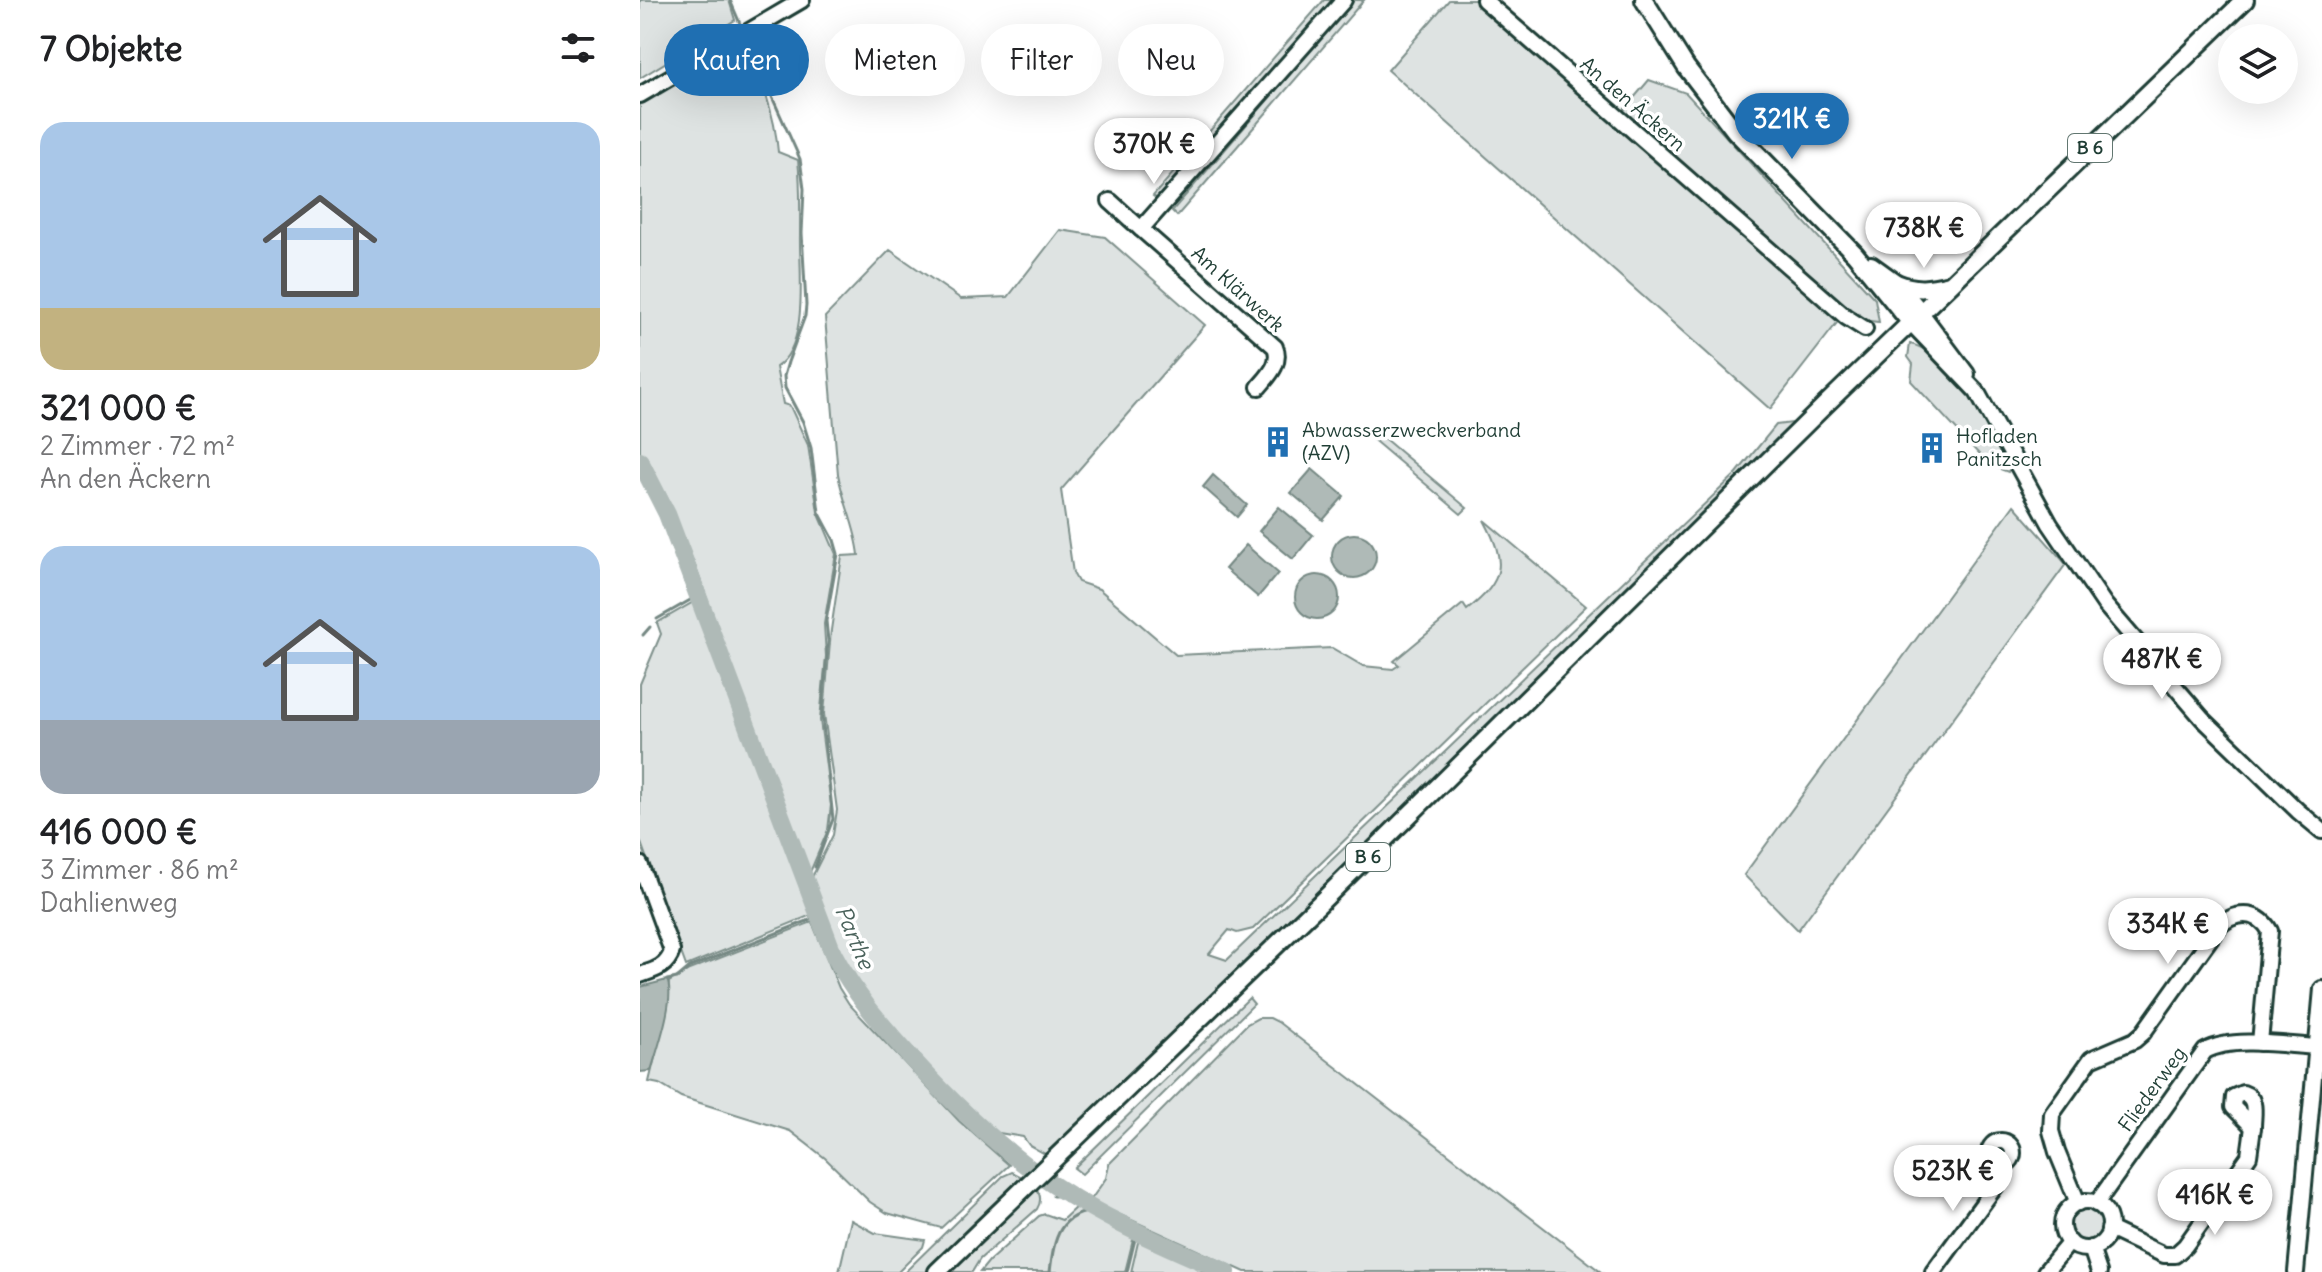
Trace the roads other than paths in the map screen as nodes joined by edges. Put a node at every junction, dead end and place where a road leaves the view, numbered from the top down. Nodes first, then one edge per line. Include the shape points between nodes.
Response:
1 (802, 0) edge
2 (1344, 0) edge
3 (1484, 0) edge
4 (1644, 0) edge
5 (2245, 0) edge
6 (640, 95) edge
7 (1110, 201) dead end
8 (1141, 229) junction
9 (1855, 254) junction
10 (1896, 283) junction
11 (1951, 284) junction
12 (1916, 318) junction
13 (1865, 329) dead end
14 (1259, 387) dead end
15 (2322, 831) edge
16 (640, 864) edge
17 (640, 975) edge
18 (2322, 989) edge
19 (2260, 1043) junction
20 (2315, 1047) junction
21 (2253, 1127) dead end
22 (2004, 1165) dead end
23 (2078, 1203) junction
24 (2096, 1204) junction
25 (2109, 1229) junction
26 (2070, 1242) junction
27 (2091, 1248) junction
28 (937, 1272) edge
29 (1933, 1272) edge
30 (2045, 1272) edge
31 (2099, 1272) edge
32 (2296, 1272) edge

1 - 6 street
2 - 8 street
3 - 13 street, An den Äckern
4 - 9 main road via 1735,131
5 - 11 main road, B 6
7 - 8 street, Am Klärwerk
8 - 14 street, Am Klärwerk via 1275,347 1274,368
9 - 10 main road
9 - 12 main road
10 - 11 main road via 1927,290
10 - 12 main road
11 - 12 main road, B 6
12 - 15 street via 1955,356 2050,524 2105,605 2202,718
12 - 28 main road, B 6
16 - 17 street via 672,951 662,967
18 - 20 street
19 - 20 street, Fliederweg
19 - 23 street via 2270,931 2257,917 2242,914 2217,929 2143,1033 2091,1059 2052,1114 2057,1152
19 - 24 street, Fliederweg via 2205,1051
20 - 32 street
21 - 25 street via 2249,1156 2175,1255 2164,1255
22 - 29 street via 2003,1176
23 - 24 street
23 - 26 street via 2063,1220
24 - 25 street via 2106,1212
25 - 27 street
26 - 27 street
26 - 30 street
27 - 31 street

